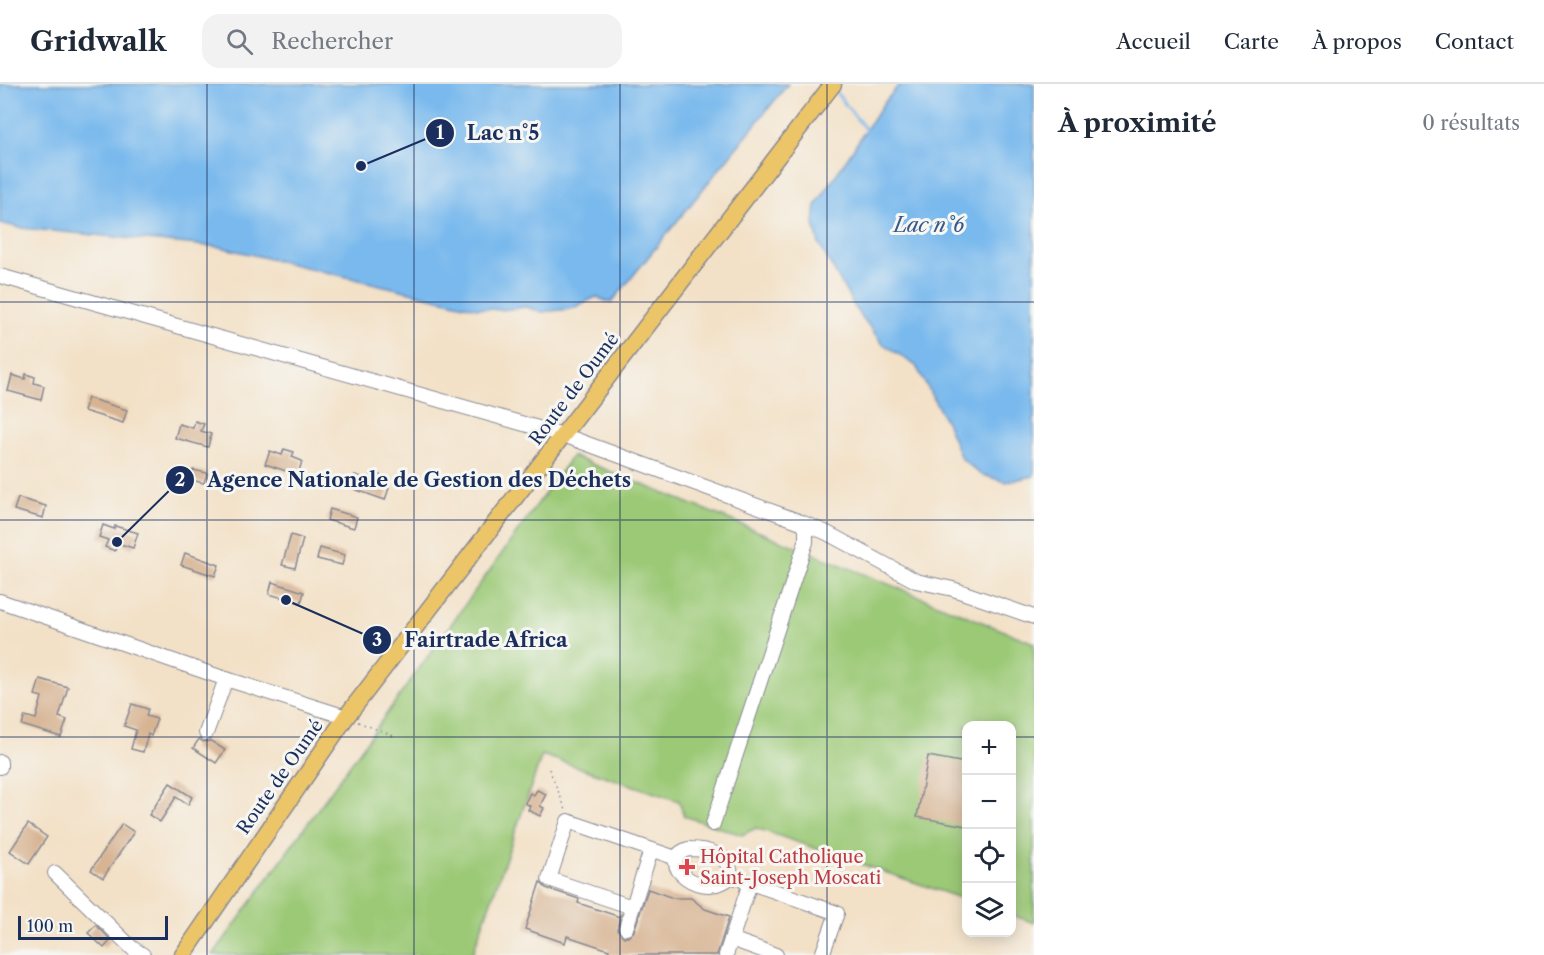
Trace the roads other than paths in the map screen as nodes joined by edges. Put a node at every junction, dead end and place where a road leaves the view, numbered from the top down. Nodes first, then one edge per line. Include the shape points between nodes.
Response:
1 (832, 84) edge
2 (0, 276) edge
3 (563, 435) junction
4 (801, 522) junction
5 (0, 601) edge
6 (1034, 617) edge
7 (226, 679) junction
8 (346, 717) junction
9 (206, 733) dead end
10 (0, 762) edge
11 (0, 767) edge
12 (713, 824) dead end
13 (651, 850) junction
14 (676, 858) junction
15 (56, 873) dead end
16 (731, 876) junction
17 (750, 883) junction
18 (632, 908) junction
19 (626, 928) dead end
20 (731, 939) junction
21 (143, 955) edge
22 (183, 955) edge
23 (726, 955) edge
24 (776, 955) edge
25 (822, 955) edge

1 - 3 main road, Route de Oumé
2 - 3 street
3 - 4 street
3 - 8 main road, Route de Oumé
4 - 6 street via 916,581 953,589
4 - 12 street via 806,528 806,542
5 - 7 street
7 - 8 street
7 - 9 street
8 - 22 main road, Route de Oumé
10 - 11 street
13 - 14 street
13 - 18 street
13 - 18 street via 568,821 549,879
14 - 16 street via 688,849 706,850 724,860
14 - 16 street via 680,873 696,884 717,885
15 - 21 street
16 - 17 street
17 - 20 street
17 - 25 street via 837,913
18 - 19 street
20 - 23 street
20 - 24 street

